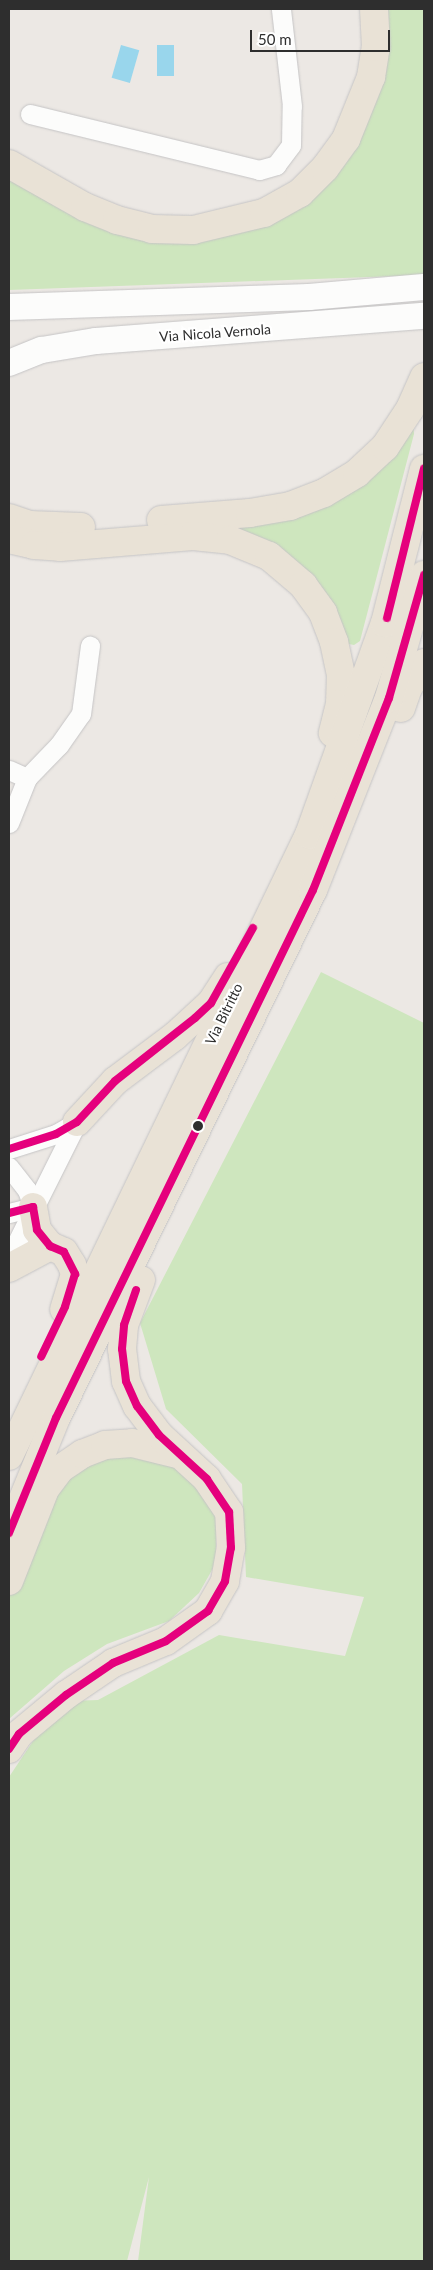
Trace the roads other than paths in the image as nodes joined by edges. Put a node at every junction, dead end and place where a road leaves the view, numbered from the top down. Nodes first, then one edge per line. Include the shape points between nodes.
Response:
1 (281, 9) edge
2 (356, 9) edge
3 (374, 9) edge
4 (30, 114) dead end
5 (9, 144) edge
6 (9, 164) edge
7 (424, 287) edge
8 (9, 307) edge
9 (424, 316) edge
10 (9, 363) edge
11 (424, 377) edge
12 (424, 469) edge
13 (9, 518) edge
14 (9, 539) edge
15 (424, 575) edge
16 (90, 646) dead end
17 (424, 663) edge
18 (9, 770) edge
19 (27, 778) junction
20 (9, 823) edge
21 (309, 835) junction
22 (262, 997) junction
23 (77, 1122) junction
24 (9, 1149) edge
25 (9, 1167) edge
26 (160, 1203) junction
27 (21, 1210) edge
28 (50, 1246) junction
29 (9, 1258) edge
30 (9, 1268) edge
31 (9, 1434) edge
32 (9, 1456) edge
33 (184, 1456) junction
34 (9, 1533) edge
35 (9, 1581) edge
36 (9, 1749) edge

1 - 4 street via 292,106 291,144 276,165 259,170
2 - 5 highway via 357,52 352,80 330,130 313,155 289,178 248,200 190,213 152,210 113,200 69,180 28,151
3 - 6 highway via 376,47 372,78 346,138 325,168 300,193 264,213 193,230 152,229 84,207
7 - 8 main road via 308,297
9 - 10 main road, Via Nicola Vernola via 96,341 42,350
11 - 13 highway via 410,410 385,447 341,483 290,506 250,513 60,528 29,525
12 - 21 highway, Via Bitritto via 385,623
14 - 21 highway via 60,547 193,536 230,540 269,556 303,585 323,613 341,675 336,722 312,790
15 - 22 highway, Via Bitritto via 389,698 365,761 313,890
16 - 19 street via 82,714 59,745
17 - 22 highway via 408,688 338,878 296,965
18 - 19 street
19 - 20 street
21 - 23 highway via 280,867 245,948 211,1003 175,1036 115,1080
21 - 32 highway, Via Bitritto
22 - 26 highway, Via Bitritto
23 - 24 street via 56,1134
23 - 27 street
25 - 27 street via 27,1190
26 - 33 highway via 161,1239 130,1304 122,1349 126,1381 138,1406 159,1435
26 - 34 highway, Via Bitritto via 56,1418
27 - 28 highway
27 - 29 street
28 - 30 highway
28 - 31 highway via 64,1252 72,1264 72,1288 23,1395
33 - 35 highway via 132,1443 105,1445 82,1454 60,1469 45,1489
33 - 36 highway via 207,1479 229,1512 232,1548 225,1582 208,1611 166,1641 113,1663 73,1690 19,1734

